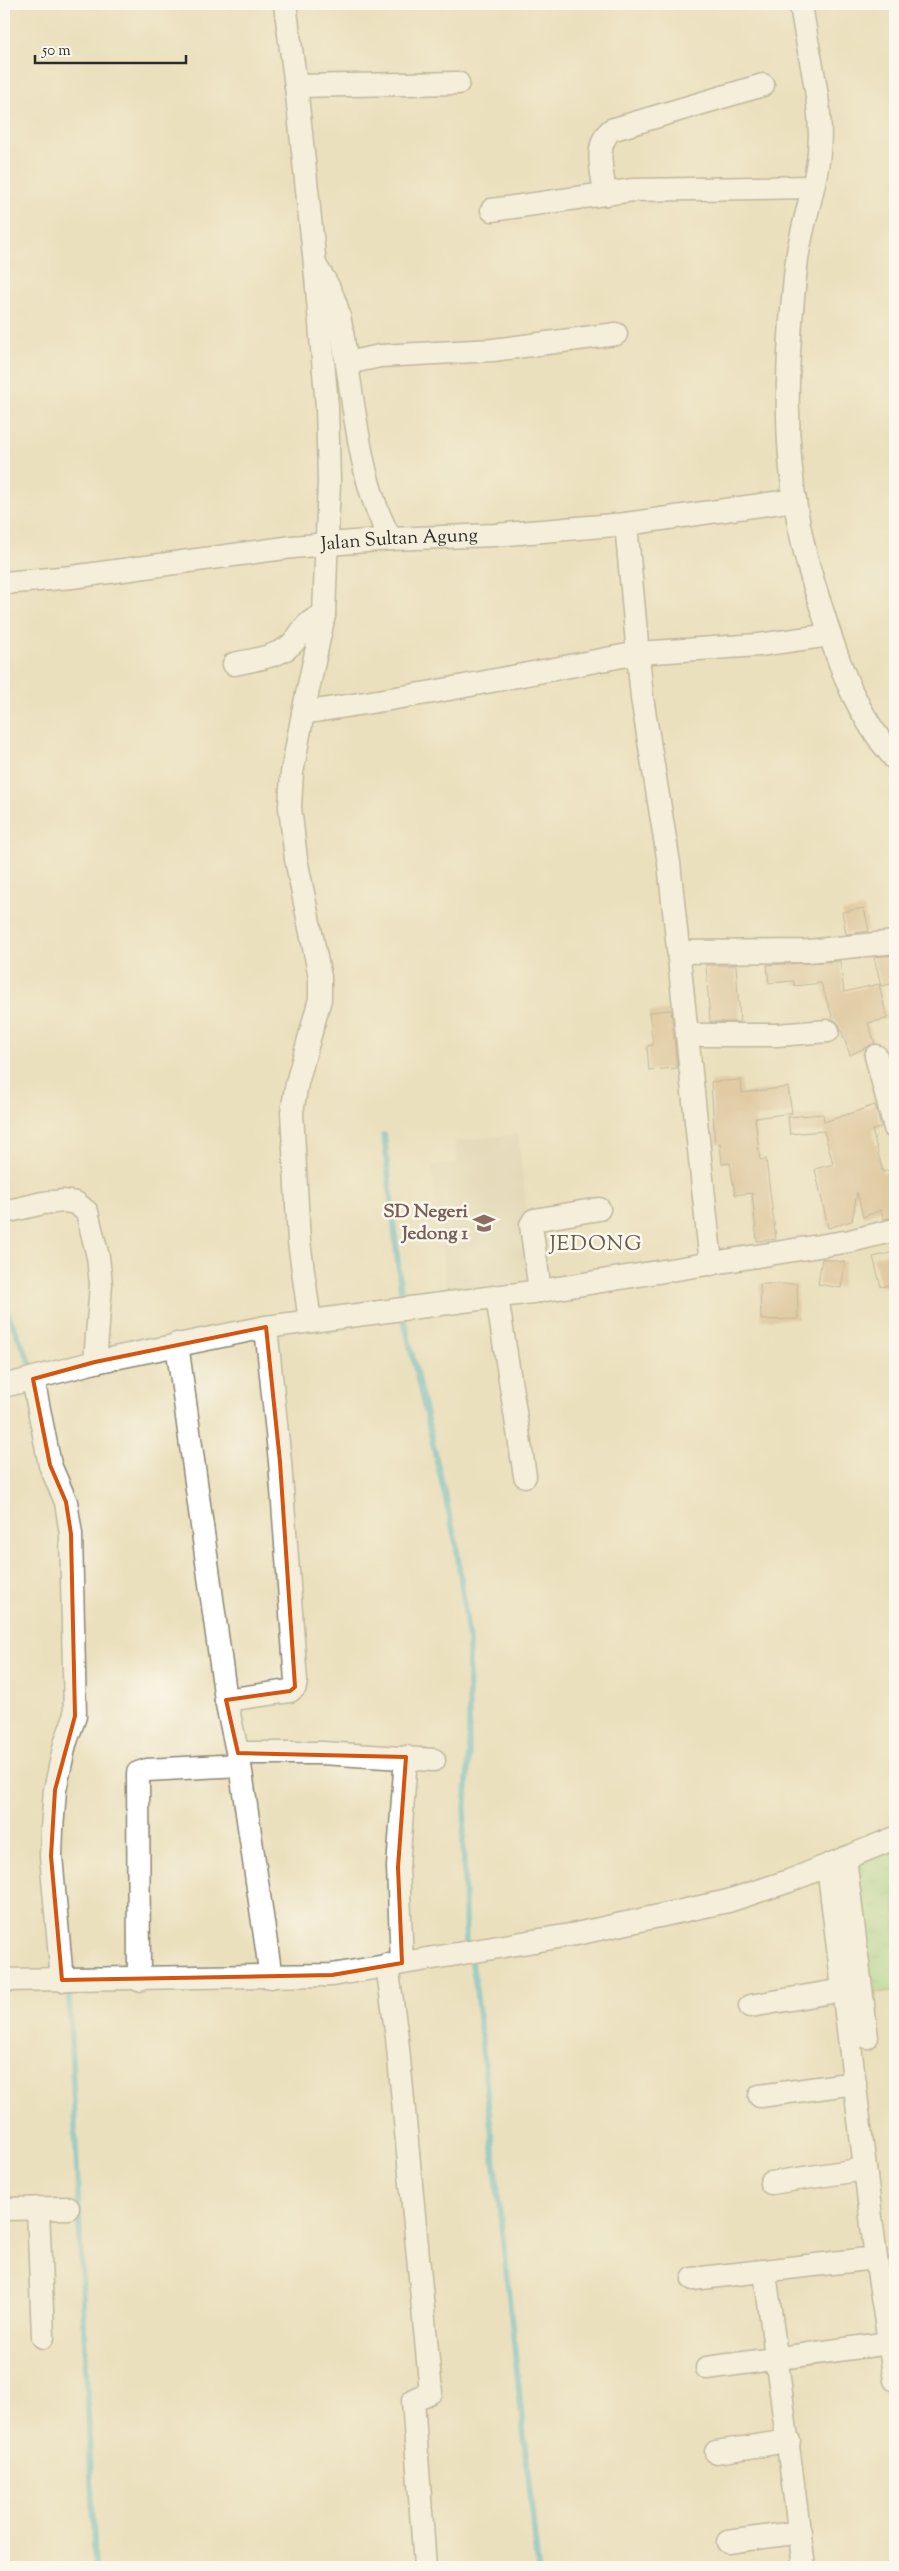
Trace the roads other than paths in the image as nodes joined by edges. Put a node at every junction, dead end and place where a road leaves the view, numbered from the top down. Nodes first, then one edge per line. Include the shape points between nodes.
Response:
1 (285, 4) edge
2 (801, 4) edge
3 (458, 83) dead end
4 (763, 85) dead end
5 (296, 86) junction
6 (812, 187) junction
7 (606, 194) junction
8 (492, 210) dead end
9 (315, 265) junction
10 (616, 334) dead end
11 (347, 363) junction
12 (795, 500) junction
13 (626, 524) junction
14 (391, 539) junction
15 (328, 544) junction
16 (4, 583) edge
17 (324, 615) junction
18 (830, 636) junction
19 (638, 653) junction
20 (234, 664) dead end
21 (303, 713) junction
22 (895, 759) edge
23 (895, 942) edge
24 (679, 952) junction
25 (828, 1031) dead end
26 (688, 1035) junction
27 (876, 1056) dead end
28 (895, 1128) edge
29 (599, 1209) dead end
30 (9, 1211) dead end
31 (895, 1230) edge
32 (711, 1264) junction
33 (540, 1291) junction
34 (497, 1297) junction
35 (310, 1321) junction
36 (266, 1327) junction
37 (177, 1344) junction
38 (95, 1362) junction
39 (33, 1379) junction
40 (4, 1386) edge
41 (525, 1476) dead end
42 (226, 1700) junction
43 (406, 1757) junction
44 (239, 1759) junction
45 (434, 1760) dead end
46 (895, 1838) edge
47 (837, 1862) junction
48 (395, 1964) junction
49 (271, 1977) junction
50 (4, 1980) edge
51 (62, 1980) junction
52 (139, 1980) junction
53 (843, 1990) junction
54 (750, 2006) dead end
55 (867, 2037) dead end
56 (855, 2083) junction
57 (760, 2096) dead end
58 (865, 2169) junction
59 (772, 2183) dead end
60 (4, 2208) edge
61 (38, 2208) junction
62 (68, 2208) dead end
63 (876, 2258) junction
64 (765, 2272) junction
65 (693, 2279) dead end
66 (43, 2337) dead end
67 (889, 2343) junction
68 (778, 2359) junction
69 (707, 2368) dead end
70 (895, 2380) edge
71 (789, 2441) junction
72 (716, 2452) dead end
73 (800, 2532) junction
74 (728, 2542) dead end
75 (425, 2567) edge
76 (804, 2567) edge

1 - 5 street
2 - 6 street via 820,126
3 - 5 street
4 - 7 street via 612,130 601,142
5 - 9 street
6 - 7 street via 633,190
6 - 12 street via 797,257 788,353 789,451
7 - 8 street
9 - 11 street via 332,291 340,314
9 - 15 street via 327,407
10 - 11 street via 493,350 380,356
11 - 14 street via 371,488
12 - 13 street, Jalan Sultan Agung
12 - 18 street via 804,548
13 - 14 street, Jalan Sultan Agung via 495,535
13 - 19 street
14 - 15 street, Jalan Sultan Agung
15 - 16 street, Jalan Sultan Agung
15 - 17 street
17 - 20 street via 307,623 288,648 274,655
17 - 21 street
18 - 19 street
18 - 22 street via 862,715
19 - 21 street
19 - 24 street via 646,734 669,863
21 - 35 street via 292,773 290,807 296,860 320,977 320,999 292,1112 299,1242
23 - 24 street via 808,952
24 - 26 street
25 - 26 street via 777,1035
26 - 32 street via 696,1143
27 - 28 street
29 - 33 street via 534,1220 531,1225
30 - 38 street via 64,1201 76,1203 87,1212 101,1284
31 - 32 street via 850,1241
32 - 33 street
33 - 34 street
34 - 35 street
34 - 41 street
35 - 36 street
36 - 37 street
36 - 42 street via 280,1462 296,1681 290,1691
37 - 38 street
37 - 42 street
38 - 39 street
39 - 40 street
39 - 51 street via 50,1465 66,1502 71,1534 75,1716 55,1790 51,1856
42 - 44 street
43 - 44 street via 322,1753
43 - 45 street
43 - 48 street
44 - 49 street
44 - 52 street via 147,1770 138,1774
46 - 47 street
47 - 48 street via 728,1901 655,1918
47 - 53 street
47 - 55 street
48 - 49 street via 332,1975
48 - 75 street via 397,2038 431,2392 413,2400
49 - 52 street
50 - 51 street
51 - 52 street
53 - 54 street
53 - 56 street
56 - 57 street
56 - 58 street
58 - 59 street
58 - 63 street
60 - 61 street
61 - 62 street
61 - 66 street
63 - 64 street
63 - 67 street
64 - 65 street
64 - 68 street
67 - 68 street
67 - 70 street
68 - 69 street
68 - 71 street
71 - 72 street
71 - 73 street
73 - 74 street
73 - 76 street

